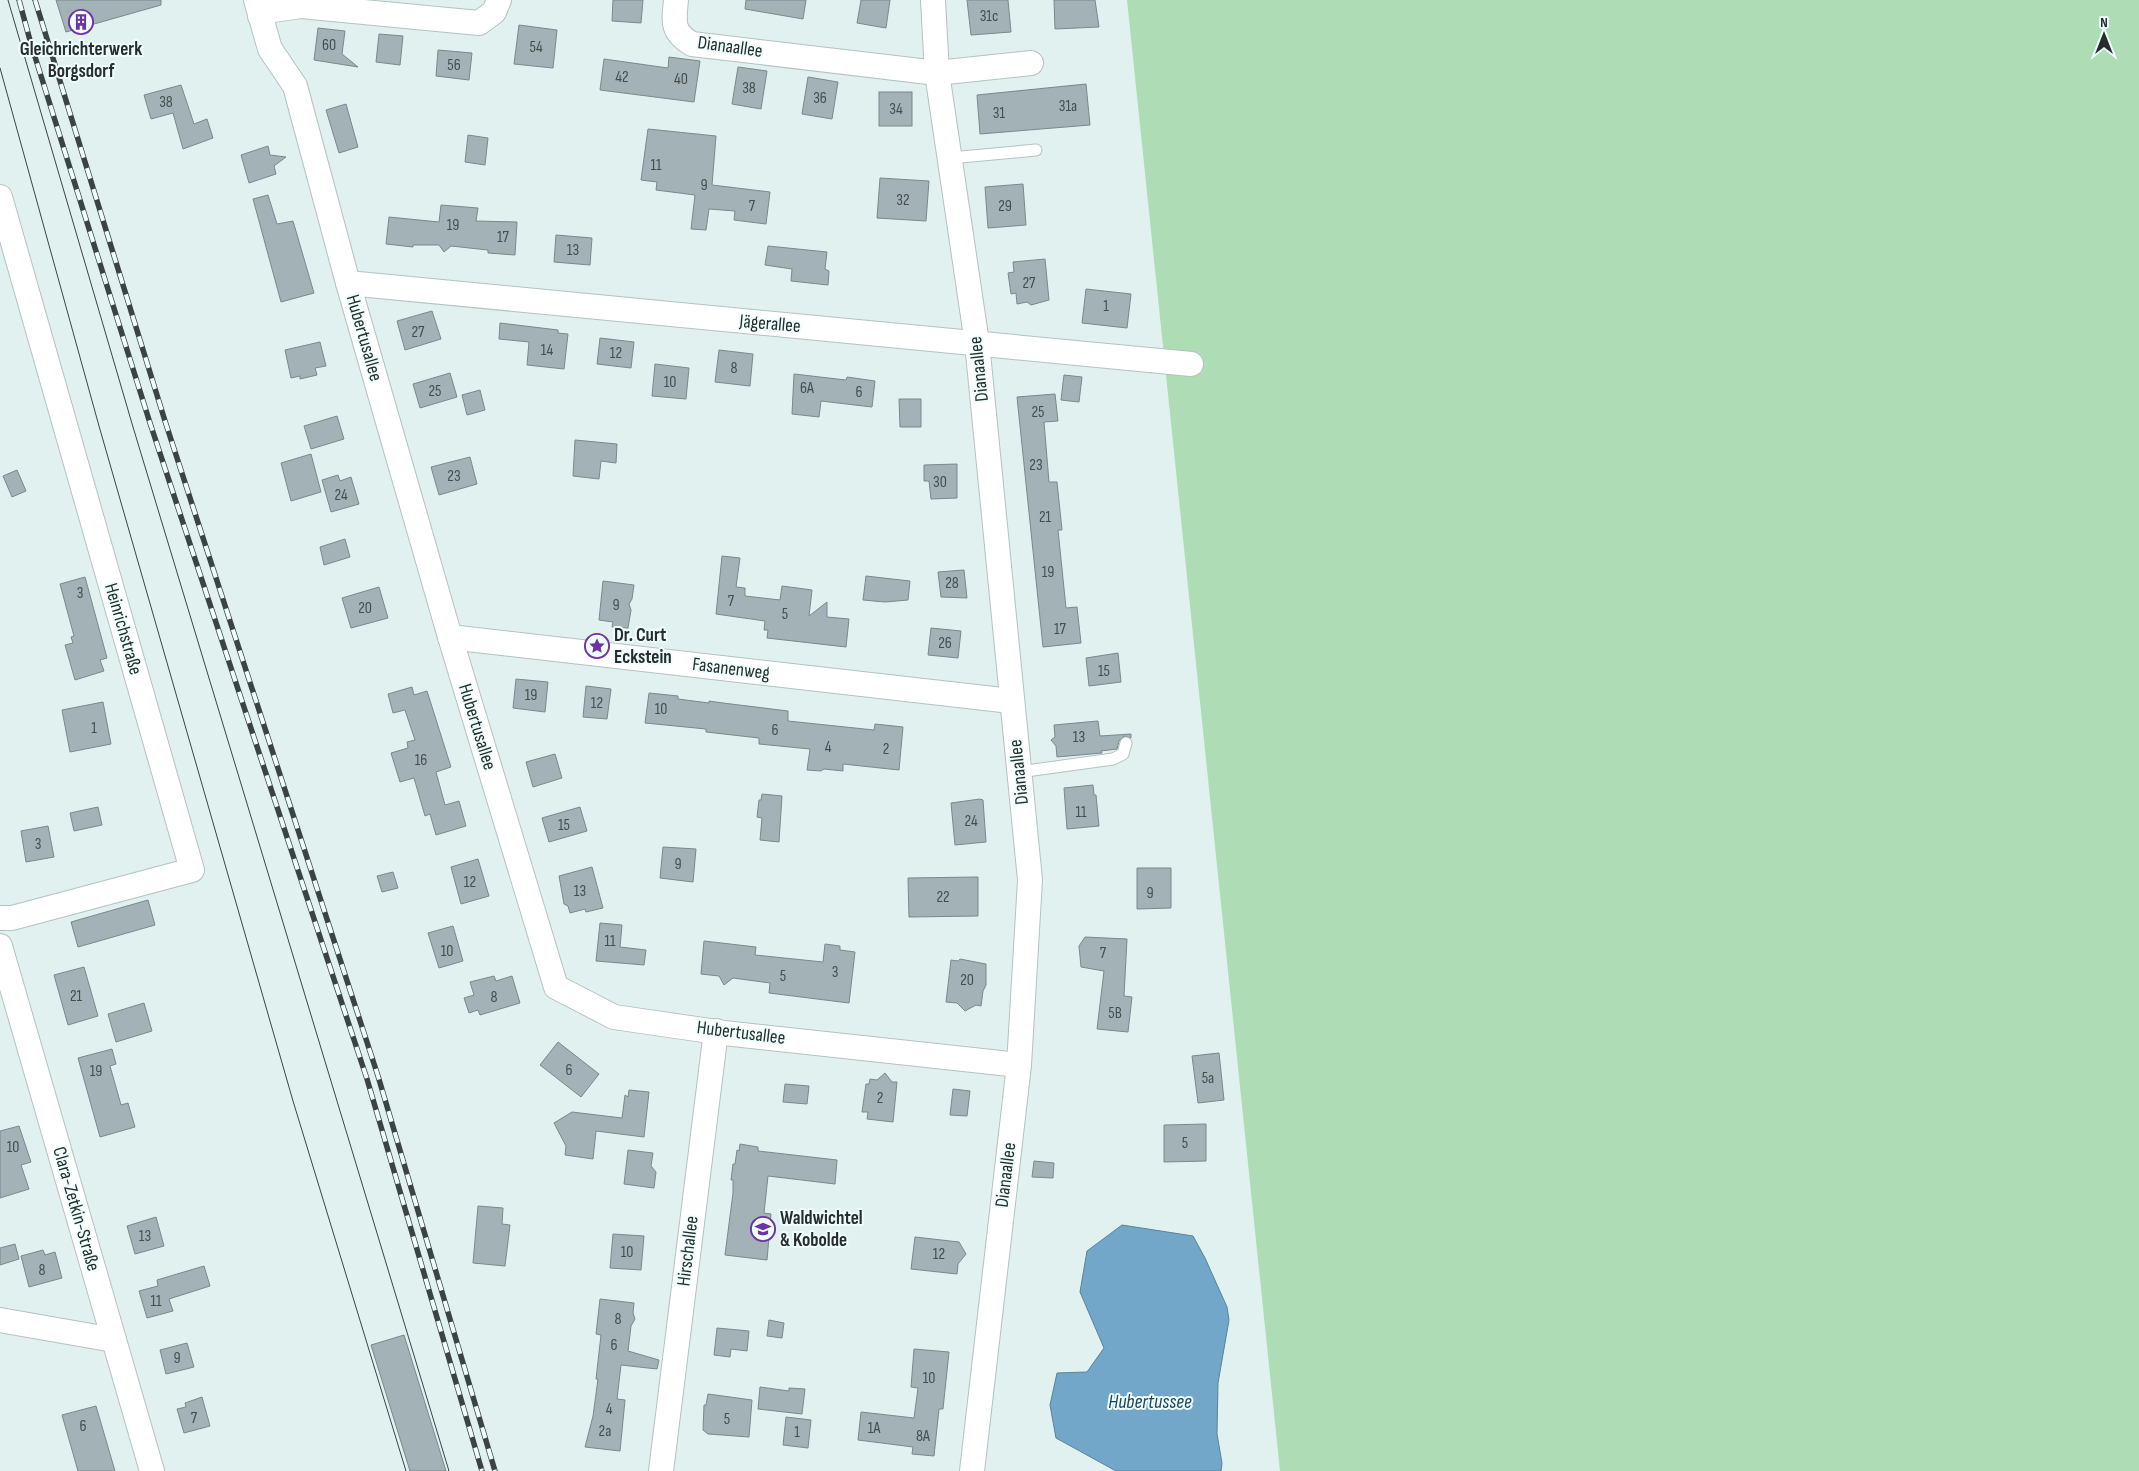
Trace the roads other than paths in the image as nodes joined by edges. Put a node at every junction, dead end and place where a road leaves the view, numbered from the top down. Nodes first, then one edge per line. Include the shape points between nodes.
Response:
1 (499, 0) edge
2 (676, 0) edge
3 (933, 0) edge
4 (258, 8) edge
5 (1031, 63) dead end
6 (937, 73) junction
7 (1036, 150) dead end
8 (950, 158) junction
9 (0, 197) edge
10 (348, 283) junction
11 (977, 343) junction
12 (1191, 364) dead end
13 (450, 637) junction
14 (1011, 701) junction
15 (1126, 743) dead end
16 (1019, 772) junction
17 (0, 918) edge
18 (0, 946) edge
19 (716, 1032) junction
20 (1019, 1065) junction
21 (0, 1320) edge
22 (114, 1340) junction
23 (152, 1471) edge
24 (661, 1471) edge
25 (972, 1471) edge

1 - 4 street, Hubertusallee via 494,12 479,23 301,6 273,10
2 - 6 street, Dianaallee via 675,29 692,44
3 - 6 street, Dianaallee
4 - 10 street, Hubertusallee via 270,49 295,86
5 - 6 street, Dianaallee
6 - 8 street, Dianaallee
7 - 8 lane
8 - 11 street, Dianaallee
9 - 17 street, Heinrichstraße via 192,870 12,918
10 - 11 street, Jägerallee
10 - 13 street, Hubertusallee
11 - 12 street, Jägerallee
11 - 14 street, Dianaallee
13 - 14 street, Fasanenweg
13 - 19 street, Hubertusallee via 556,987 614,1018
14 - 16 street, Dianaallee
15 - 16 lane via 1123,754 1113,759
16 - 20 street, Dianaallee via 1030,880
18 - 22 street, Clara-Zetkin-Straße
19 - 20 street, Hubertusallee
19 - 24 street, Hirschallee
20 - 25 street, Dianaallee
21 - 22 street
22 - 23 street, Clara-Zetkin-Straße

